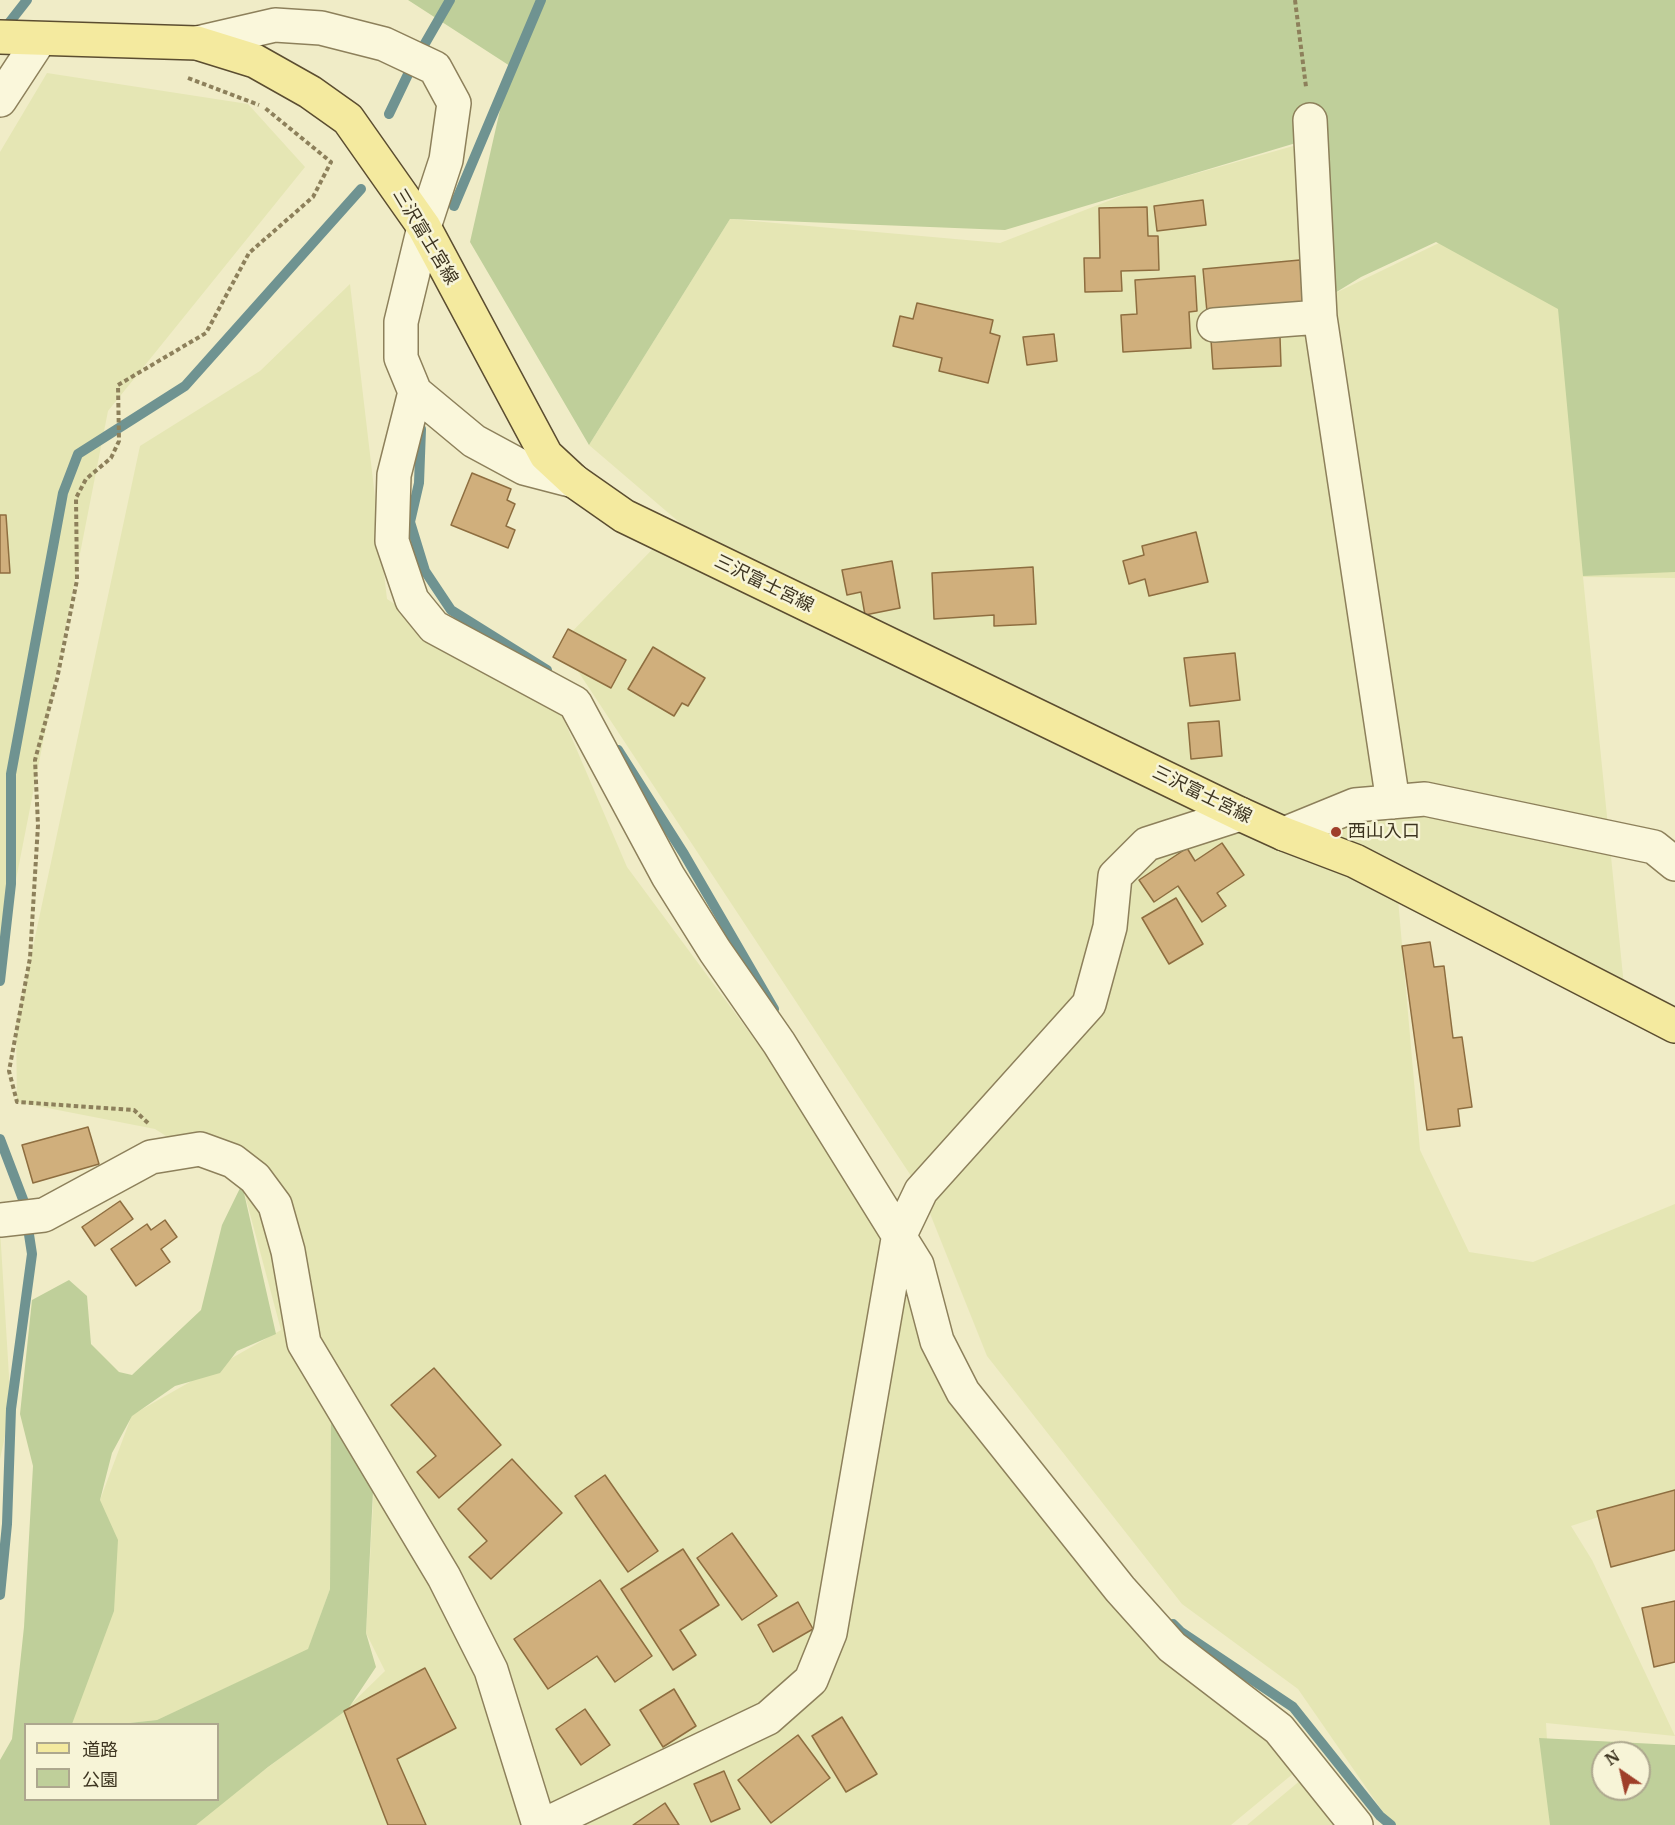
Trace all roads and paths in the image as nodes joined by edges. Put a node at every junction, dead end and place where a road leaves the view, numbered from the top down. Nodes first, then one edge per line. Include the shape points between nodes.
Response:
1 (1295, 0) edge
2 (21, 38) edge
3 (156, 42) junction
4 (197, 42) junction
5 (0, 100) edge
6 (1310, 120) joint
7 (424, 227) junction
8 (1320, 316) junction
9 (1214, 325) dead end
10 (415, 392) junction
11 (574, 481) junction
12 (1393, 802) junction
13 (1240, 814) junction
14 (1284, 834) junction
15 (1675, 864) edge
16 (1675, 1026) edge
17 (151, 1157) junction
18 (0, 1220) edge
19 (898, 1239) junction
20 (539, 1825) edge
21 (544, 1825) edge
22 (1356, 1825) edge

1 - 6 path
2 - 3 main road, 三沢富士宮線
2 - 5 street
3 - 4 main road, 三沢富士宮線
3 - 17 path via 190,80 262,106 331,162 313,197 249,253 206,333 118,385 119,441 111,458 86,479 76,498 77,580 57,680 35,760 38,825 30,958 9,1071 17,1102 134,1110 155,1129
4 - 7 main road, 三沢富士宮線 via 255,61 348,119
4 - 7 street via 276,25 321,28 395,50 435,68 454,103 446,160
6 - 8 street
7 - 10 street via 400,322 402,358
7 - 11 main road, 三沢富士宮線 via 546,455
8 - 9 street
8 - 12 street
10 - 11 street via 474,441 524,468
10 - 19 street via 394,476 392,541 412,600 434,627 575,703 668,876 861,1172
11 - 13 main road, 三沢富士宮線 via 624,516
12 - 14 street via 1355,805
12 - 15 street via 1425,799 1643,845 1654,848
13 - 14 main road, 三沢富士宮線
13 - 19 street via 1147,844 1115,876 1110,927 1089,1004 921,1191
14 - 16 main road, 三沢富士宮線 via 1355,861
17 - 18 street via 44,1215
17 - 20 street via 200,1149 233,1161 255,1178 275,1205 288,1251 304,1343 444,1577 490,1670
19 - 21 street via 830,1633 812,1680 768,1718
19 - 22 street via 916,1265 937,1341 963,1392 1172,1647 1279,1729

